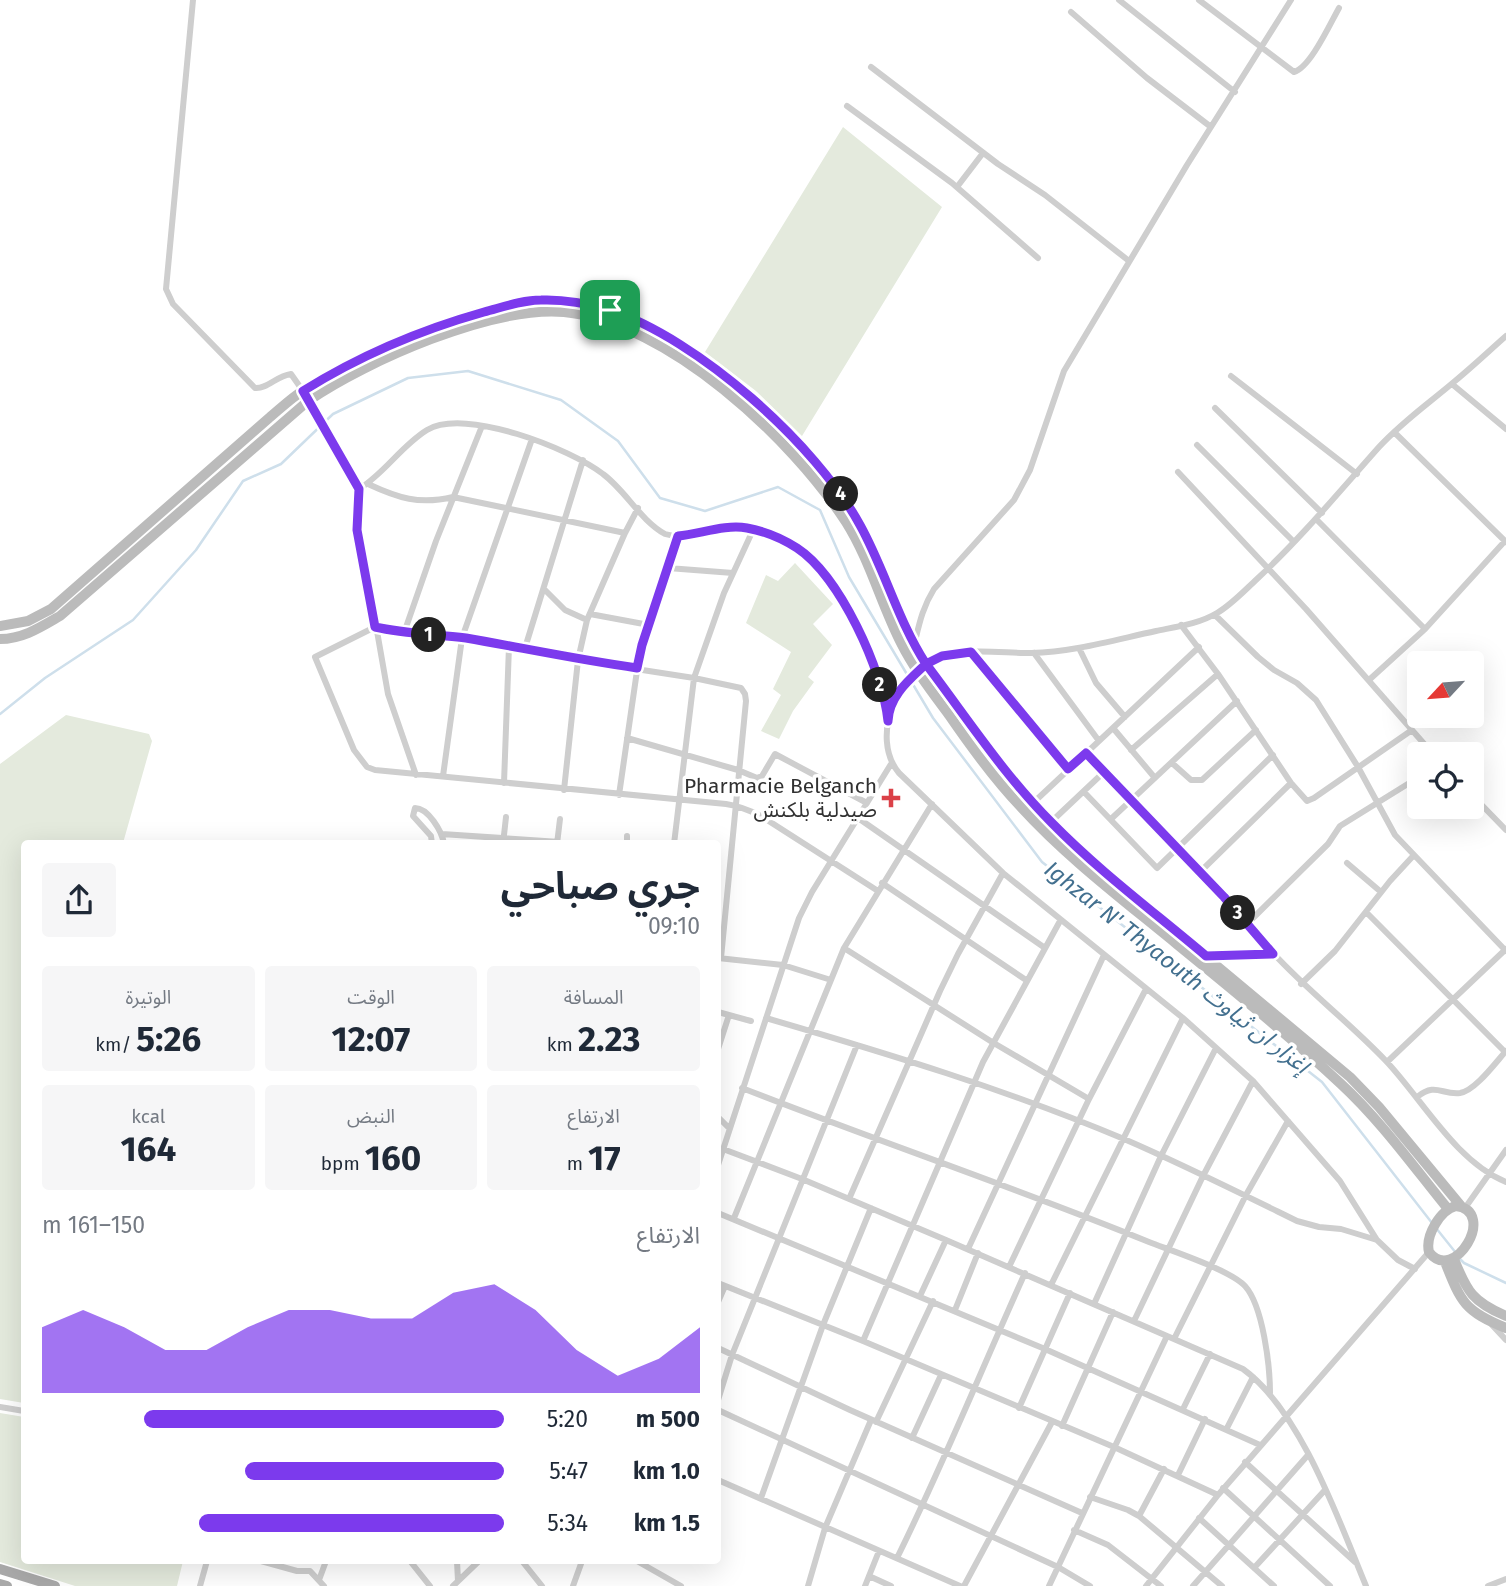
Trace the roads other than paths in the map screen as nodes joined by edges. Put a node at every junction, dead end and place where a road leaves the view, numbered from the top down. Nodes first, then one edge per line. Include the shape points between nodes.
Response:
1 (193, 0) edge
2 (1119, 0) edge
3 (1199, 0) edge
4 (1291, 0) edge
5 (1339, 8) dead end
6 (1071, 12) dead end
7 (1262, 49) junction
8 (871, 67) dead end
9 (1235, 92) junction
10 (847, 106) dead end
11 (1212, 127) junction
12 (983, 153) junction
13 (957, 187) junction
14 (1038, 258) dead end
15 (1129, 261) junction
16 (1506, 336) edge
17 (1231, 376) dead end
18 (1452, 383) junction
19 (303, 391) junction
20 (748, 395) junction
21 (308, 401) junction
22 (741, 405) junction
23 (1215, 408) dead end
24 (482, 426) junction
25 (1506, 429) edge
26 (1394, 432) junction
27 (532, 439) junction
28 (1197, 445) dead end
29 (583, 460) junction
30 (813, 460) junction
31 (803, 468) junction
32 (1178, 472) dead end
33 (1357, 474) junction
34 (368, 484) junction
35 (359, 489) junction
36 (453, 497) junction
37 (509, 508) junction
38 (638, 508) junction
39 (1322, 513) junction
40 (1316, 519) junction
41 (565, 521) junction
42 (753, 530) junction
43 (625, 533) junction
44 (678, 536) junction
45 (1294, 542) junction
46 (1505, 542) edge
47 (668, 568) junction
48 (1269, 568) junction
49 (733, 573) junction
50 (544, 589) junction
51 (1214, 615) junction
52 (589, 617) junction
53 (649, 625) junction
54 (1181, 625) junction
55 (0, 626) edge
56 (375, 627) junction
57 (1425, 629) junction
58 (404, 633) junction
59 (462, 638) junction
60 (0, 639) edge
61 (509, 646) junction
62 (914, 646) junction
63 (1199, 647) junction
64 (525, 648) junction
65 (1079, 648) junction
66 (971, 652) junction
67 (1034, 653) junction
68 (578, 660) junction
69 (910, 660) junction
70 (637, 668) junction
71 (919, 671) junction
72 (1218, 674) junction
73 (694, 678) junction
74 (1369, 680) junction
75 (1237, 701) junction
76 (1125, 717) junction
77 (888, 721) junction
78 (1113, 728) junction
79 (1256, 730) junction
80 (1412, 730) junction
81 (627, 738) junction
82 (1099, 741) junction
83 (1422, 742) edge
84 (1131, 750) junction
85 (1086, 753) junction
86 (685, 754) junction
87 (1273, 755) junction
88 (1172, 763) junction
89 (891, 764) junction
90 (1358, 767) junction
91 (1068, 769) junction
92 (738, 770) junction
93 (1104, 772) junction
94 (416, 775) junction
95 (443, 776) junction
96 (1155, 778) junction
97 (504, 783) junction
98 (1292, 783) junction
99 (1407, 785) edge
100 (564, 790) junction
101 (1084, 792) junction
102 (619, 795) junction
103 (678, 800) junction
104 (1130, 801) junction
105 (867, 803) junction
106 (1033, 803) junction
107 (932, 804) junction
108 (1377, 804) junction
109 (734, 806) junction
110 (1484, 807) edge
111 (506, 817) dead end
112 (858, 818) junction
113 (560, 819) dead end
114 (1111, 819) junction
115 (1051, 822) junction
116 (1506, 830) edge
117 (442, 834) junction
118 (432, 840) edge
119 (443, 840) edge
120 (494, 840) edge
121 (503, 840) edge
122 (557, 840) edge
123 (674, 840) edge
124 (1176, 848) junction
125 (903, 849) junction
126 (1414, 855) junction
127 (832, 860) junction
128 (1347, 863) dead end
129 (1200, 872) junction
130 (1003, 873) junction
131 (882, 883) junction
132 (878, 891) junction
133 (1381, 892) junction
134 (985, 905) junction
135 (1366, 912) junction
136 (1060, 921) junction
137 (1247, 924) junction
138 (721, 938) edge
139 (967, 938) junction
140 (844, 948) junction
141 (1045, 948) junction
142 (1506, 950) edge
143 (1273, 954) junction
144 (1104, 955) junction
145 (1206, 956) junction
146 (721, 958) edge
147 (783, 965) junction
148 (831, 980) junction
149 (1026, 980) junction
150 (1301, 984) junction
151 (1146, 989) junction
152 (1453, 1000) junction
153 (934, 1004) junction
154 (721, 1013) edge
155 (729, 1015) junction
156 (766, 1018) junction
157 (1183, 1018) junction
158 (751, 1021) dead end
159 (811, 1031) junction
160 (721, 1040) edge
161 (992, 1042) junction
162 (857, 1045) junction
163 (1216, 1048) junction
164 (1506, 1051) edge
165 (910, 1061) junction
166 (1387, 1062) junction
167 (1048, 1073) junction
168 (1253, 1081) junction
169 (973, 1084) junction
170 (742, 1088) junction
171 (1417, 1097) junction
172 (1089, 1098) junction
173 (779, 1103) junction
174 (1034, 1104) junction
175 (721, 1119) edge
176 (827, 1120) junction
177 (1288, 1121) junction
178 (1078, 1122) junction
179 (729, 1128) junction
180 (1123, 1139) junction
181 (875, 1140) junction
182 (723, 1149) junction
183 (1506, 1150) edge
184 (721, 1156) edge
185 (1161, 1156) junction
186 (757, 1161) junction
187 (938, 1161) junction
188 (1490, 1174) junction
189 (1203, 1176) junction
190 (802, 1179) junction
191 (998, 1182) junction
192 (1506, 1182) edge
193 (1246, 1195) junction
194 (849, 1199) junction
195 (1041, 1199) junction
196 (1463, 1207) junction
197 (871, 1209) junction
198 (1448, 1209) junction
199 (721, 1214) edge
200 (1083, 1217) junction
201 (734, 1219) junction
202 (911, 1225) junction
203 (1126, 1233) junction
204 (778, 1237) junction
205 (946, 1240) junction
206 (1377, 1240) junction
207 (968, 1249) junction
208 (1167, 1249) junction
209 (1429, 1252) junction
210 (978, 1254) junction
211 (1449, 1260) junction
212 (847, 1266) junction
213 (1009, 1267) junction
214 (1209, 1267) junction
215 (1415, 1269) junction
216 (1025, 1273) junction
217 (887, 1282) junction
218 (721, 1285) edge
219 (1051, 1285) junction
220 (1070, 1293) junction
221 (920, 1296) junction
222 (755, 1297) junction
223 (933, 1301) junction
224 (1094, 1304) junction
225 (955, 1310) junction
226 (1113, 1312) junction
227 (1506, 1316) edge
228 (1134, 1321) junction
229 (1488, 1321) junction
230 (823, 1325) junction
231 (1506, 1328) edge
232 (999, 1330) junction
233 (1170, 1337) junction
234 (863, 1340) junction
235 (1506, 1340) edge
236 (721, 1349) edge
237 (1045, 1349) junction
238 (732, 1354) junction
239 (1210, 1354) junction
240 (906, 1359) junction
241 (1089, 1368) junction
242 (941, 1374) junction
243 (1253, 1377) junction
244 (801, 1388) junction
245 (973, 1388) junction
246 (721, 1390) edge
247 (1140, 1392) junction
248 (1270, 1393) junction
249 (0, 1407) edge
250 (1018, 1408) junction
251 (1183, 1409) junction
252 (21, 1410) edge
253 (721, 1411) edge
254 (1286, 1415) junction
255 (1205, 1419) junction
256 (873, 1421) junction
257 (1052, 1422) junction
258 (1062, 1426) junction
259 (1227, 1428) junction
260 (912, 1438) junction
261 (781, 1439) junction
262 (1260, 1445) junction
263 (1114, 1447) junction
264 (946, 1453) junction
265 (1308, 1455) junction
266 (1245, 1462) junction
267 (1164, 1469) junction
268 (850, 1470) junction
269 (1178, 1475) junction
270 (721, 1481) edge
271 (1020, 1485) junction
272 (1223, 1488) junction
273 (1325, 1490) junction
274 (1276, 1491) junction
275 (1218, 1495) junction
276 (1090, 1497) junction
277 (761, 1499) junction
278 (923, 1505) junction
279 (1082, 1514) junction
280 (1302, 1514) junction
281 (1254, 1515) junction
282 (1139, 1516) junction
283 (1199, 1518) junction
284 (825, 1528) junction
285 (1074, 1530) junction
286 (990, 1538) junction
287 (1280, 1539) junction
288 (1229, 1544) junction
289 (1177, 1546) junction
290 (879, 1551) junction
291 (897, 1558) junction
292 (206, 1564) edge
293 (272, 1564) edge
294 (325, 1564) edge
295 (412, 1564) edge
296 (457, 1564) edge
297 (476, 1564) edge
298 (524, 1564) edge
299 (581, 1564) edge
300 (642, 1564) edge
301 (1357, 1564) junction
302 (1058, 1567) junction
303 (1254, 1568) junction
304 (0, 1569) edge
305 (1205, 1571) junction
306 (869, 1576) junction
307 (1152, 1578) junction
308 (1506, 1579) edge
309 (321, 1583) edge
310 (0, 1584) edge
311 (455, 1584) edge
312 (1494, 1585) edge
313 (7, 1586) edge
314 (55, 1586) edge
315 (200, 1586) edge
316 (430, 1586) edge
317 (542, 1586) edge
318 (573, 1586) edge
319 (681, 1586) edge
320 (808, 1586) edge
321 (865, 1586) edge
322 (891, 1586) edge
323 (962, 1586) edge
324 (1049, 1586) edge
325 (1090, 1586) edge
326 (1146, 1586) edge
327 (1161, 1586) edge
328 (1193, 1586) edge
329 (1222, 1586) edge
330 (1274, 1586) edge
331 (1330, 1586) edge
332 (1366, 1586) edge

1 - 19 street via 166,289 173,304 256,388 291,374
2 - 9 street
3 - 7 street
4 - 7 street
5 - 7 street via 1300,70 1291,71
6 - 11 street
7 - 9 street
8 - 12 street
9 - 11 street
10 - 13 street
11 - 15 street
12 - 13 street
12 - 15 street
13 - 14 street
15 - 62 street via 1064,370 1030,470 1014,500 934,589 920,616
16 - 18 street
17 - 33 street
18 - 25 street
18 - 26 street
19 - 20 street via 358,359 467,317 514,303 564,300 625,315 693,355
19 - 21 street
19 - 55 street via 51,609 28,621
20 - 22 street
20 - 30 street
21 - 22 street via 334,383 402,351 493,320 541,312 618,325 683,360
21 - 35 street
21 - 60 street via 60,616 36,631
22 - 31 street
23 - 39 street
24 - 27 street
24 - 34 street via 456,423 429,428
24 - 36 street
26 - 33 street
26 - 46 street
27 - 29 street
27 - 37 street
28 - 45 street
29 - 38 street
29 - 41 street
30 - 31 street
30 - 62 street via 860,524
31 - 69 street via 849,527
32 - 48 street
33 - 39 street
34 - 35 street
34 - 36 street via 396,497 432,502
35 - 56 street via 357,530
36 - 37 street
36 - 58 street
37 - 41 street
37 - 59 street
38 - 43 street
38 - 44 street via 660,531
39 - 40 street
40 - 45 street
40 - 57 street
41 - 43 street
41 - 50 street
42 - 44 street via 720,529
42 - 49 street
42 - 77 street via 798,549 831,586 871,656
43 - 52 street
44 - 47 street
45 - 48 street
46 - 57 street
47 - 49 street
47 - 53 street
48 - 51 street
48 - 74 street
49 - 73 street
50 - 52 street via 565,610
50 - 64 street
51 - 54 street
51 - 90 street via 1258,657 1316,700
52 - 53 street
52 - 68 street
53 - 70 street
54 - 63 street
54 - 65 street
56 - 58 street
56 - 94 street via 388,694
56 - 94 street via 315,657 359,759 375,770
57 - 74 street
58 - 59 street
59 - 61 street
59 - 95 street
61 - 64 street
61 - 97 street
62 - 69 street
62 - 71 street
63 - 72 street
63 - 76 street
64 - 68 street
65 - 67 street
65 - 76 street via 1096,683
66 - 67 street
66 - 71 street via 942,656
66 - 91 street
67 - 82 street
68 - 70 street
68 - 100 street
69 - 71 street
70 - 73 street
70 - 81 street
71 - 77 street via 896,695
71 - 106 street
71 - 198 street via 984,764 1046,835 1344,1087
72 - 75 street
72 - 84 street
73 - 86 street
73 - 92 street via 738,687 745,694
74 - 80 street
75 - 79 street
75 - 88 street
76 - 78 street
77 - 89 street
78 - 82 street
78 - 84 street
79 - 87 street
79 - 88 street via 1202,780 1191,780
80 - 83 street
80 - 90 street
81 - 86 street
81 - 102 street
82 - 85 street
84 - 96 street
85 - 91 street
85 - 93 street
86 - 92 street
86 - 103 street
87 - 98 street
87 - 124 street
88 - 96 street
89 - 105 street
89 - 107 street
90 - 98 street via 1309,801
90 - 108 street
91 - 106 street
92 - 105 street via 760,778 775,754
92 - 109 street
93 - 101 street
93 - 104 street
94 - 95 street
95 - 97 street
96 - 104 street
97 - 100 street
98 - 129 street
99 - 108 street
100 - 102 street
101 - 114 street
101 - 115 street
102 - 103 street
103 - 109 street
103 - 123 street
104 - 114 street
104 - 124 street
105 - 112 street
106 - 115 street
107 - 125 street
107 - 130 street
108 - 126 street via 1395,835
108 - 137 street via 1340,826 1328,844
109 - 127 street via 761,816
109 - 138 street
110 - 116 street
111 - 121 street
112 - 125 street
112 - 127 street
113 - 122 street
114 - 124 street via 1157,868
115 - 145 street
117 - 118 street via 415,808 413,816
117 - 119 street
117 - 120 street
124 - 129 street
125 - 131 street
125 - 134 street
126 - 133 street
126 - 142 street
127 - 132 street
127 - 147 street via 799,918
128 - 133 street
129 - 137 street
130 - 134 street
130 - 136 street
131 - 132 street
131 - 139 street
132 - 140 street
133 - 135 street
134 - 139 street
134 - 141 street
135 - 150 street
135 - 152 street
136 - 141 street
136 - 144 street
137 - 143 street
139 - 149 street
139 - 153 street
140 - 148 street
140 - 153 street
141 - 149 street
142 - 152 street
143 - 145 street
143 - 150 street
144 - 151 street
144 - 167 street
145 - 196 street via 1365,1092
146 - 147 street
147 - 148 street
147 - 156 street
148 - 159 street
149 - 161 street
150 - 166 street
151 - 157 street
151 - 172 street
152 - 164 street
152 - 166 street
153 - 161 street
153 - 165 street
154 - 155 street
155 - 158 street
155 - 160 street
156 - 159 street
156 - 170 street
157 - 163 street
157 - 180 street
159 - 162 street
159 - 173 street
161 - 167 street
161 - 169 street
162 - 165 street
162 - 176 street
163 - 168 street
163 - 185 street
164 - 171 street via 1467,1090 1430,1089
165 - 169 street
165 - 181 street
166 - 171 street
167 - 172 street
167 - 174 street
168 - 177 street
168 - 189 street
169 - 174 street
169 - 187 street
170 - 173 street
170 - 179 street
171 - 188 street via 1464,1153
172 - 178 street
173 - 176 street
173 - 186 street
174 - 178 street
174 - 191 street
175 - 179 street
176 - 181 street
176 - 190 street
177 - 193 street
177 - 206 street via 1340,1181
178 - 180 street
178 - 195 street
179 - 182 street
180 - 185 street
180 - 200 street
181 - 187 street
181 - 194 street
182 - 184 street
182 - 186 street
183 - 188 street
185 - 189 street
185 - 203 street
186 - 190 street
186 - 201 street
187 - 191 street
187 - 202 street
188 - 192 street
188 - 196 street
189 - 193 street
189 - 208 street
190 - 194 street
190 - 204 street
191 - 195 street
191 - 207 street
193 - 206 street via 1297,1221
193 - 214 street
194 - 197 street
195 - 200 street
195 - 213 street
196 - 198 street
196 - 211 street via 1474,1217 1475,1226
197 - 202 street
197 - 212 street
198 - 209 street via 1429,1238
199 - 201 street
200 - 203 street
200 - 219 street
201 - 204 street
202 - 205 street
202 - 217 street
203 - 208 street
203 - 224 street
204 - 212 street
204 - 222 street
205 - 207 street
205 - 221 street
206 - 215 street
207 - 210 street
208 - 214 street
208 - 228 street
209 - 211 street via 1436,1259
209 - 215 street
210 - 213 street
210 - 225 street
211 - 227 street via 1471,1295
211 - 229 street via 1464,1304
212 - 217 street
212 - 230 street
213 - 216 street
214 - 233 street
214 - 248 street via 1239,1281 1250,1293 1269,1361
215 - 254 street
216 - 219 street
216 - 232 street
217 - 221 street
217 - 234 street
218 - 222 street
219 - 220 street
220 - 224 street
220 - 237 street
221 - 223 street
222 - 230 street
222 - 238 street
223 - 225 street
223 - 240 street
224 - 226 street
225 - 232 street
226 - 228 street
226 - 241 street
228 - 233 street
229 - 231 street
229 - 235 street
230 - 234 street
230 - 244 street
232 - 237 street
232 - 245 street
233 - 239 street
233 - 247 street
234 - 240 street
236 - 238 street
237 - 241 street
237 - 250 street
238 - 244 street
238 - 246 street
239 - 243 street
239 - 251 street
240 - 242 street
240 - 256 street
241 - 247 street
241 - 258 street
242 - 245 street
242 - 260 street
243 - 248 street
243 - 259 street
244 - 256 street
244 - 261 street
245 - 250 street
245 - 264 street
247 - 251 street
247 - 263 street
248 - 254 street
249 - 252 street
250 - 257 street
251 - 255 street
253 - 261 street
254 - 262 street
254 - 265 street
255 - 259 street
255 - 269 street
256 - 260 street
256 - 268 street
257 - 258 street
257 - 271 street
258 - 263 street
259 - 262 street
260 - 264 street
261 - 268 street
261 - 277 street
262 - 266 street
263 - 267 street
263 - 276 street
264 - 271 street
264 - 278 street
265 - 273 street
265 - 274 street
266 - 272 street
266 - 274 street
267 - 269 street
267 - 282 street
268 - 278 street
268 - 284 street
269 - 275 street
270 - 277 street
271 - 279 street
271 - 286 street
272 - 275 street
272 - 281 street
273 - 280 street
273 - 301 street
274 - 280 street
274 - 281 street
275 - 283 street
276 - 279 street
276 - 282 street
277 - 284 street
278 - 286 street
278 - 291 street
279 - 285 street
280 - 287 street
280 - 301 street
281 - 287 street
281 - 288 street
282 - 289 street
283 - 288 street
283 - 289 street
284 - 290 street
284 - 320 street
285 - 302 street
285 - 307 street via 1108,1545
286 - 302 street
286 - 323 street
287 - 303 street
287 - 331 street
288 - 303 street
288 - 305 street
289 - 305 street
289 - 307 street
290 - 291 street
290 - 306 street
291 - 323 street
292 - 315 street
293 - 309 street via 310,1571
294 - 309 street
295 - 316 street
296 - 311 street
297 - 311 street
298 - 317 street
299 - 318 street
300 - 319 street
301 - 332 street
302 - 324 street
302 - 325 street
303 - 330 street
304 - 314 main road
305 - 328 street
305 - 329 street
306 - 321 street
306 - 322 street
307 - 326 street
307 - 327 street
308 - 312 street
310 - 313 main road

